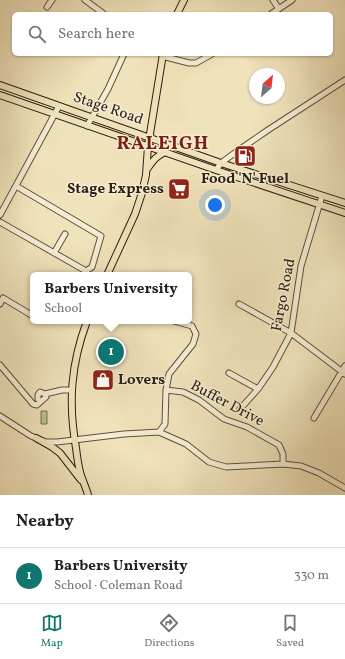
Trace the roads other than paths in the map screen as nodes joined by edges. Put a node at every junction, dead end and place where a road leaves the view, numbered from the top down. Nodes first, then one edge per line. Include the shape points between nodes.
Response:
1 (52, 0) edge
2 (85, 0) edge
3 (184, 0) edge
4 (273, 0) edge
5 (292, 0) edge
6 (47, 7) dead end
7 (279, 9) junction
8 (101, 12) edge
9 (177, 12) edge
10 (274, 12) edge
11 (123, 56) edge
12 (163, 56) edge
13 (166, 56) edge
14 (208, 56) edge
15 (345, 80) edge
16 (0, 85) edge
17 (0, 95) edge
18 (59, 106) junction
19 (55, 114) junction
20 (91, 117) junction
21 (87, 126) junction
22 (150, 137) junction
23 (148, 146) junction
24 (165, 152) junction
25 (221, 163) junction
26 (147, 169) junction
27 (216, 170) junction
28 (16, 186) junction
29 (322, 196) junction
30 (345, 204) edge
31 (320, 205) junction
32 (345, 213) edge
33 (0, 215) edge
34 (0, 222) edge
35 (65, 234) dead end
36 (54, 253) junction
37 (108, 272) edge
38 (0, 304) edge
39 (239, 304) dead end
40 (30, 314) edge
41 (86, 324) edge
42 (185, 324) edge
43 (291, 333) junction
44 (0, 365) edge
45 (344, 370) edge
46 (229, 374) dead end
47 (258, 389) junction
48 (72, 390) junction
49 (166, 390) junction
50 (45, 394) junction
51 (33, 404) junction
52 (240, 409) dead end
53 (0, 416) edge
54 (314, 418) dead end
55 (159, 432) junction
56 (36, 438) junction
57 (75, 440) junction
58 (283, 464) junction
59 (85, 486) junction
60 (345, 488) edge
61 (88, 495) edge

1 - 6 street
2 - 8 street
3 - 9 main road
4 - 7 street
5 - 7 street
7 - 10 street
11 - 20 street via 108,89
12 - 22 main road
13 - 14 street via 189,63 196,63
15 - 25 street
16 - 18 main road, Stage Road
17 - 19 main road, Stage Road
18 - 19 street
18 - 20 main road, Stage Road
19 - 21 main road, Stage Road
19 - 28 street
20 - 21 street
20 - 22 main road, Stage Road
21 - 23 main road, Stage Road
22 - 23 main road
22 - 25 main road, Stage Road
23 - 24 main road, Stage Road
23 - 26 main road
24 - 26 main road via 156,157
24 - 27 main road, Stage Road
25 - 27 street
25 - 29 main road, Stage Road
26 - 37 main road via 135,214
27 - 31 main road, Stage Road
28 - 33 street
28 - 36 street via 101,236 92,267 86,271
29 - 30 main road, Stage Road
29 - 31 street, Fargo Road
31 - 32 main road, Stage Road
31 - 43 street, Fargo Road via 301,266
34 - 36 street
35 - 36 street
38 - 40 street via 3,298
39 - 43 street
41 - 48 main road via 81,337
42 - 49 street via 192,326 196,334 193,344 169,374
43 - 45 street
43 - 47 street, Fargo Road
44 - 51 street
45 - 54 street
46 - 47 street
47 - 52 street, Fargo Road
48 - 50 street
48 - 57 main road
49 - 55 street via 165,424
49 - 58 street, Buffer Drive via 183,392 199,400 224,420 247,427 279,446 283,454
50 - 51 street via 46,397 41,402
50 - 51 street via 40,392
53 - 56 street
55 - 57 street
55 - 58 street via 186,444 214,464
56 - 57 street via 46,442
56 - 59 main road via 60,453
57 - 59 main road
58 - 60 street via 301,466 320,473
59 - 61 main road

